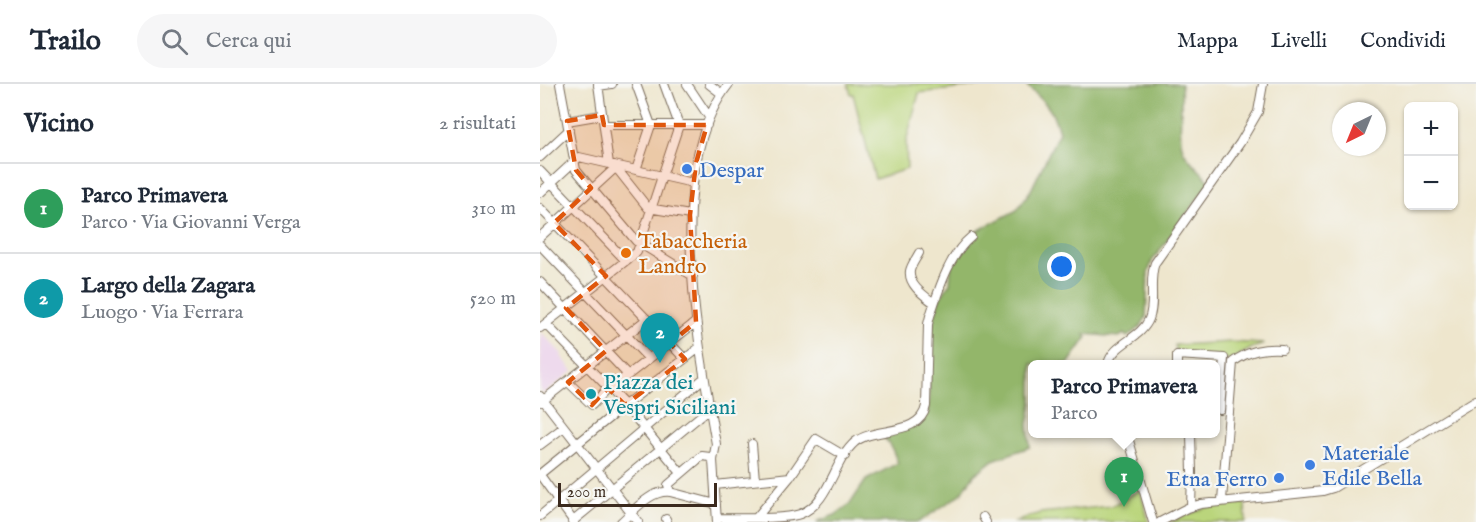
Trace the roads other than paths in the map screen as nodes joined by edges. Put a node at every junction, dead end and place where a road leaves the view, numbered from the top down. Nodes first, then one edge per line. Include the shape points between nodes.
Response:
1 (560, 84) edge
2 (612, 84) edge
3 (636, 84) edge
4 (664, 84) edge
5 (687, 84) edge
6 (709, 84) edge
7 (729, 84) edge
8 (1263, 84) edge
9 (598, 85) edge
10 (722, 94) junction
11 (602, 115) junction
12 (567, 121) junction
13 (708, 121) junction
14 (604, 125) junction
15 (651, 125) junction
16 (679, 125) junction
17 (569, 130) junction
18 (542, 152) edge
19 (574, 159) junction
20 (612, 164) junction
21 (636, 170) junction
22 (540, 171) edge
23 (662, 176) junction
24 (550, 183) junction
25 (693, 183) junction
26 (591, 188) junction
27 (540, 193) edge
28 (573, 206) junction
29 (540, 208) edge
30 (651, 209) junction
31 (690, 215) junction
32 (554, 223) junction
33 (540, 237) edge
34 (971, 237) dead end
35 (639, 244) junction
36 (540, 245) edge
37 (919, 253) dead end
38 (626, 261) junction
39 (606, 276) junction
40 (693, 276) junction
41 (540, 282) edge
42 (586, 293) junction
43 (934, 303) junction
44 (566, 308) junction
45 (647, 319) junction
46 (696, 322) junction
47 (543, 326) edge
48 (627, 335) junction
49 (668, 341) junction
50 (699, 348) junction
51 (1282, 349) dead end
52 (606, 351) junction
53 (648, 357) junction
54 (685, 358) junction
55 (1110, 360) edge
56 (1177, 360) edge
57 (587, 366) junction
58 (1220, 371) edge
59 (627, 374) junction
60 (704, 378) junction
61 (568, 382) junction
62 (609, 389) junction
63 (541, 400) edge
64 (1476, 400) edge
65 (624, 406) junction
66 (710, 408) junction
67 (1222, 410) edge
68 (564, 427) junction
69 (644, 429) junction
70 (1128, 438) edge
71 (1191, 438) edge
72 (577, 444) junction
73 (752, 444) dead end
74 (540, 445) edge
75 (661, 449) junction
76 (714, 449) junction
77 (702, 456) junction
78 (845, 456) junction
79 (713, 460) junction
80 (597, 468) junction
81 (680, 472) junction
82 (540, 475) edge
83 (790, 477) junction
84 (756, 480) junction
85 (717, 485) junction
86 (613, 488) junction
87 (670, 492) junction
88 (558, 500) junction
89 (1222, 500) junction
90 (1191, 507) junction
91 (632, 513) junction
92 (717, 514) edge
93 (540, 516) edge
94 (757, 520) edge
95 (573, 522) edge
96 (621, 522) edge
97 (638, 522) edge
98 (1154, 522) edge
99 (1160, 522) edge

1 - 12 street
2 - 9 street
3 - 15 street
4 - 16 street
5 - 13 street
6 - 10 street
7 - 10 street
8 - 55 street via 1258,112 1240,143 1155,263 1149,319
9 - 11 street
10 - 13 street
11 - 12 street
11 - 14 street
12 - 17 street
13 - 16 street
13 - 25 street
14 - 15 street
14 - 20 street
15 - 16 street
15 - 21 street
16 - 23 street
17 - 18 street
17 - 19 street
19 - 20 street
19 - 24 street
19 - 26 street via 576,170
20 - 21 street
20 - 26 street via 613,170
20 - 30 street
21 - 23 street
22 - 24 street
23 - 25 street
23 - 30 street
24 - 27 street
24 - 28 street
25 - 31 street
26 - 28 street
26 - 35 street
28 - 32 street
28 - 38 street
29 - 32 street
30 - 31 street
30 - 35 street
31 - 40 street
32 - 33 street
32 - 39 street
34 - 43 street via 957,250
35 - 38 street via 637,252
35 - 40 street
36 - 42 street
37 - 43 street via 910,278
38 - 39 street
39 - 42 street
39 - 45 street
40 - 46 street
41 - 44 street
42 - 44 street
42 - 48 street
43 - 78 street via 928,324 924,413 908,426 859,440
44 - 47 street
44 - 52 street
45 - 48 street
45 - 49 street
46 - 49 street
46 - 50 street
47 - 57 street
48 - 52 street
48 - 53 street
49 - 53 street
49 - 54 street
50 - 54 street
50 - 60 street
51 - 67 street via 1257,350 1233,362
52 - 57 street
52 - 59 street
53 - 59 street
54 - 65 street
56 - 58 street via 1177,355 1224,358
57 - 61 street
57 - 62 street
59 - 62 street
60 - 66 street
60 - 69 street
61 - 62 street via 592,405
61 - 63 street
62 - 65 street
63 - 68 street
64 - 89 street via 1343,483 1323,491
65 - 69 street
65 - 72 street
66 - 75 street
66 - 76 street
67 - 89 street
68 - 72 street
68 - 74 street
69 - 75 street
69 - 80 street
70 - 98 street
71 - 90 street
72 - 80 street
72 - 82 street
73 - 84 street
75 - 81 street
75 - 86 street
76 - 77 street
76 - 79 street
77 - 79 street
77 - 81 street
78 - 83 street via 816,439
78 - 94 street via 811,508 796,515
79 - 85 street
80 - 86 street
80 - 88 street
81 - 87 street via 669,482
82 - 88 street
83 - 84 street
83 - 94 street
84 - 85 street
85 - 92 street
86 - 91 street
86 - 95 street
87 - 91 street via 651,496
87 - 92 street
88 - 93 street
88 - 95 street
89 - 90 street
90 - 99 street
91 - 96 street
91 - 97 street
92 - 94 street

